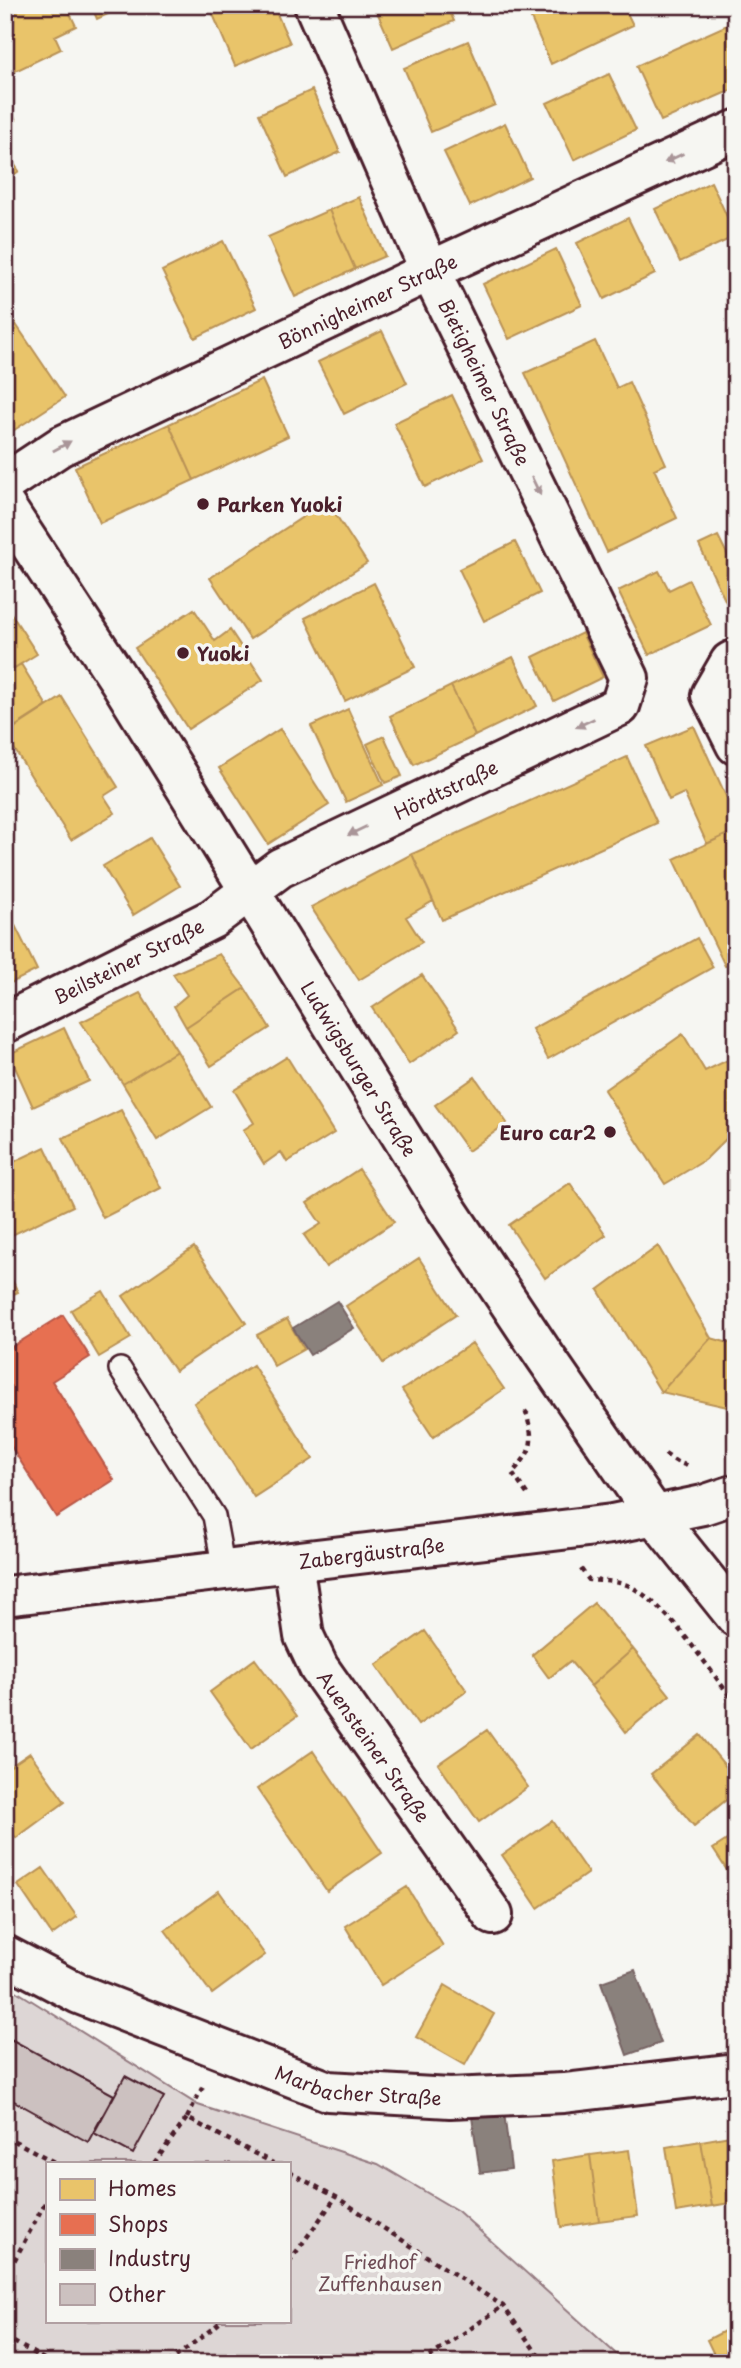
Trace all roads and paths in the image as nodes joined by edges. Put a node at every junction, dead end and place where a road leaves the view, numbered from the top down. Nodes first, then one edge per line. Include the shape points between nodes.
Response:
1 (314, 5) edge
2 (736, 130) edge
3 (430, 271) junction
4 (5, 483) edge
5 (5, 506) edge
6 (736, 659) edge
7 (629, 678) joint
8 (736, 745) edge
9 (250, 892) junction
10 (5, 1023) edge
11 (120, 1369) dead end
12 (736, 1494) edge
13 (655, 1516) junction
14 (293, 1562) junction
15 (224, 1570) junction
16 (5, 1596) edge
17 (736, 1617) edge
18 (675, 1625) dead end
19 (736, 1704) edge
20 (493, 1915) dead end
21 (5, 1955) edge
22 (736, 2073) edge
23 (5, 2136) edge
24 (54, 2162) edge
25 (154, 2162) edge
26 (271, 2162) edge
27 (290, 2173) edge
28 (336, 2197) junction
29 (46, 2201) edge
30 (290, 2261) edge
31 (5, 2278) edge
32 (503, 2306) junction
33 (221, 2322) edge
34 (5, 2337) edge
35 (51, 2363) edge
36 (168, 2363) edge
37 (421, 2363) edge
38 (544, 2363) edge

1 - 3 street, Bietigheimer Straße
2 -> 3 street, Bönnigheimer Straße
4 -> 3 street, Bönnigheimer Straße via 61,446
3 -> 7 street, Bietigheimer Straße
5 - 9 street, Ludwigsburger Straße
6 - 8 street via 711,695
7 -> 9 street, Hördtstraße via 620,706 280,868
9 - 10 street, Beilsteiner Straße via 212,919
9 - 13 street, Ludwigsburger Straße via 446,1208
11 - 15 lane via 214,1516
12 - 13 street, Zabergäustraße
13 - 14 street, Zabergäustraße
13 - 17 street, Ludwigsburger Straße
14 - 15 street, Zabergäustraße
14 - 20 street, Auensteiner Straße via 304,1636 319,1668
15 - 16 street, Zabergäustraße
18 - 19 path
21 - 22 street, Marbacher Straße via 79,1994 328,2091 450,2098 564,2092
23 - 24 path
25 - 26 path via 187,2118
27 - 28 path
28 - 30 path
28 - 32 path
29 - 31 path
32 - 37 path
32 - 38 path
33 - 36 path
34 - 35 path

